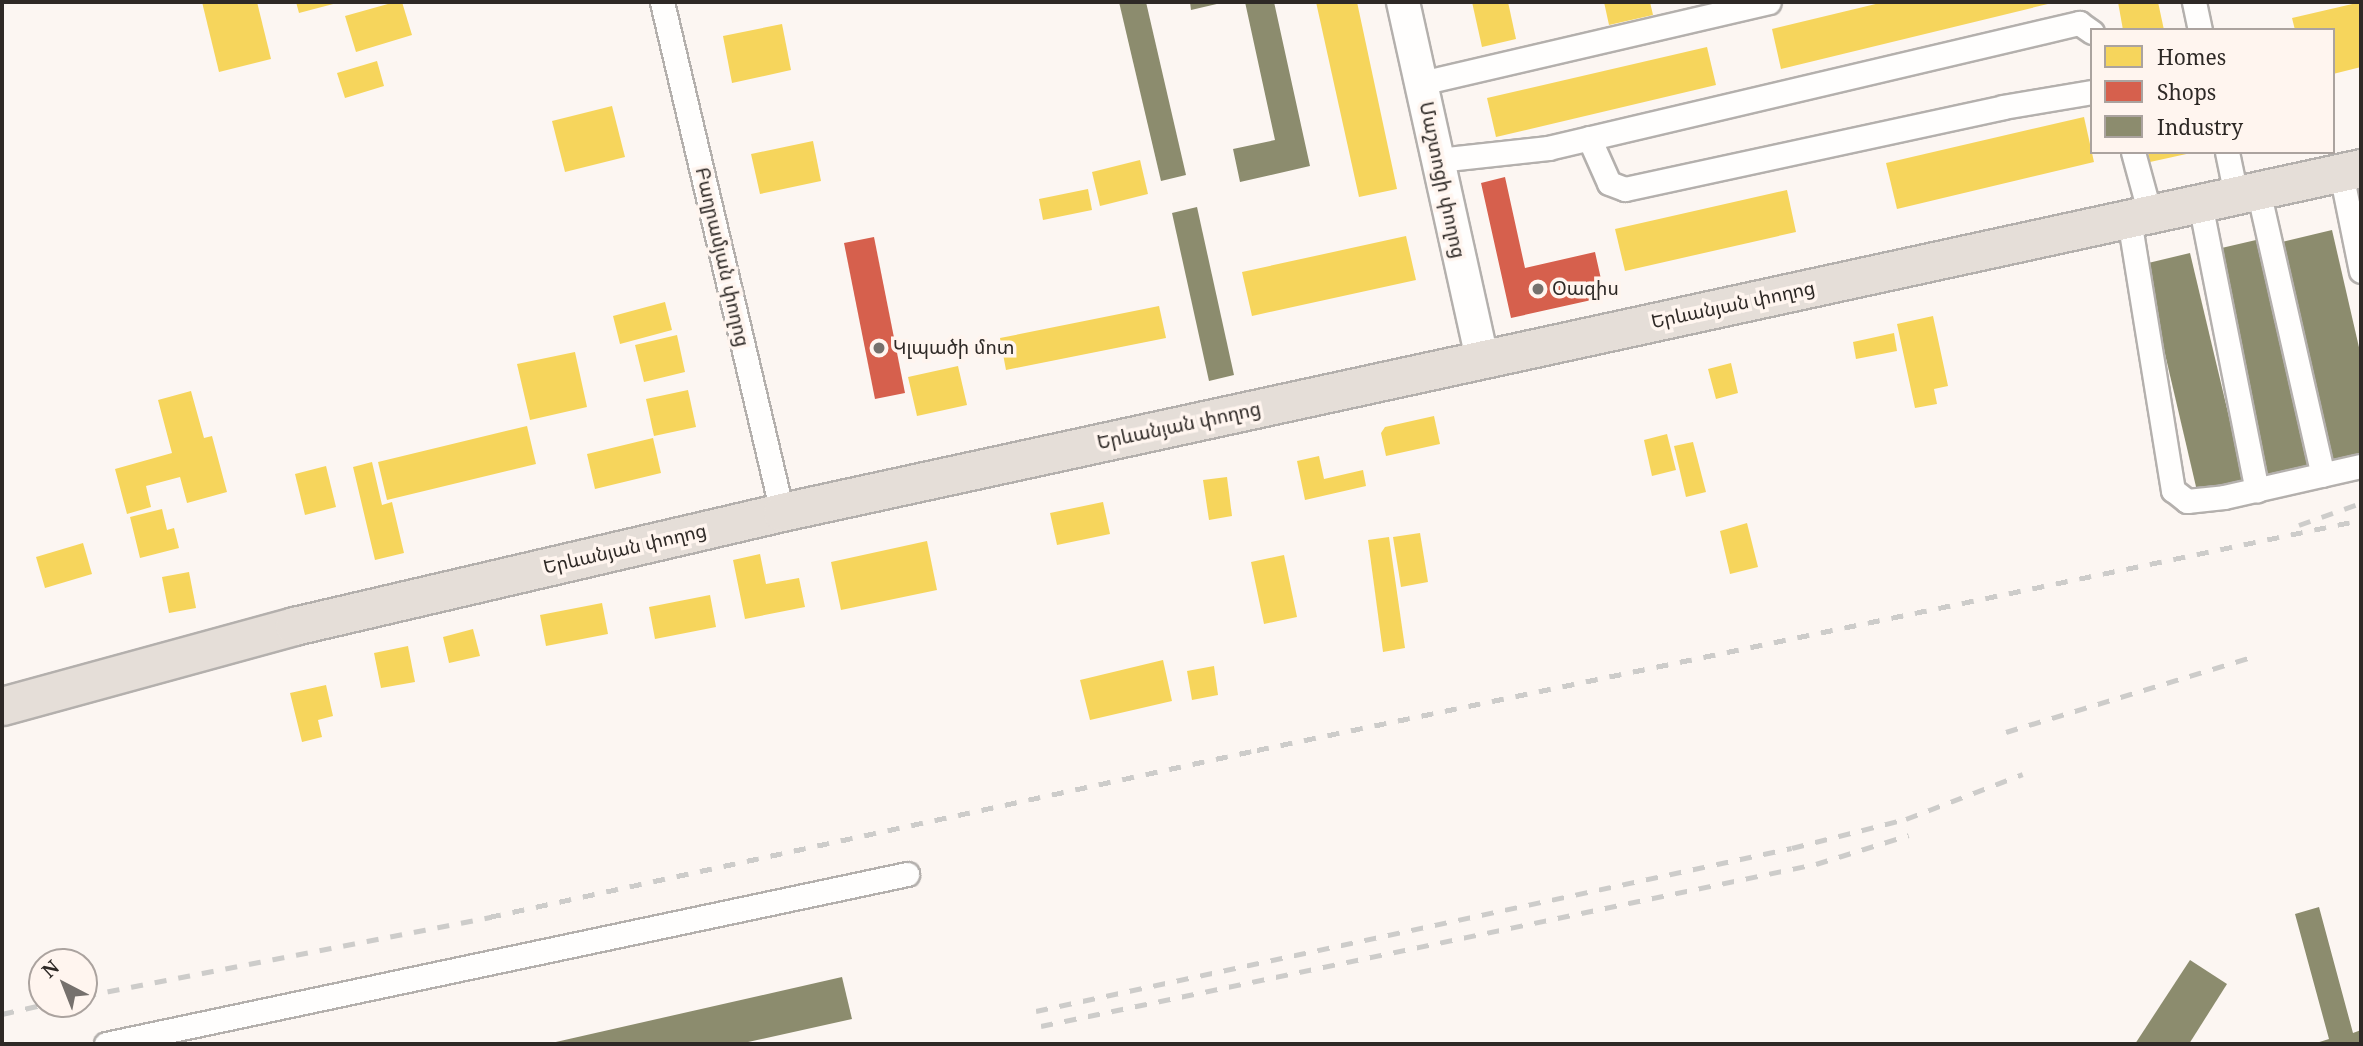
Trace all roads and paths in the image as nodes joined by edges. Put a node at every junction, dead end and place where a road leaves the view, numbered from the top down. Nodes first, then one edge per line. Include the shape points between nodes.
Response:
1 (662, 2) edge
2 (1404, 2) edge
3 (1769, 2) edge
4 (2194, 2) edge
5 (1691, 11) edge
6 (2200, 28) edge
7 (2090, 31) edge
8 (1421, 83) junction
9 (2090, 92) edge
10 (1589, 138) junction
11 (2133, 154) edge
12 (2228, 154) edge
13 (1438, 160) junction
14 (2351, 170) edge
15 (2247, 193) junction
16 (2200, 202) junction
17 (2139, 216) junction
18 (2361, 271) edge
19 (1482, 359) junction
20 (2361, 466) edge
21 (2323, 475) junction
22 (2257, 490) junction
23 (782, 512) junction
24 (2, 706) edge
25 (907, 874) dead end
26 (106, 1044) edge

1 - 23 street, Բաղրամյան փողոց
2 - 8 main road, Մաշտոցի փողոց
3 - 5 street
4 - 6 street
5 - 8 street
7 - 10 street via 2079,23
8 - 13 main road, Մաշտոցի փողոց
9 - 10 street via 1625,189 1609,183
10 - 13 street via 1548,148
11 - 17 street
12 - 15 street
13 - 19 main road, Մաշտոցի փողոց
14 - 15 highway, Երևանյան փողոց
14 - 18 street
15 - 16 highway, Երևանյան փողոց
15 - 21 street
16 - 17 highway, Երևանյան փողոց
16 - 22 street
17 - 19 highway, Երևանյան փողոց
17 - 22 street via 2174,490 2187,501
19 - 23 highway, Երևանյան փողոց
20 - 21 street
21 - 22 street
23 - 24 highway, Երևանյան փողոց via 294,626
25 - 26 street

